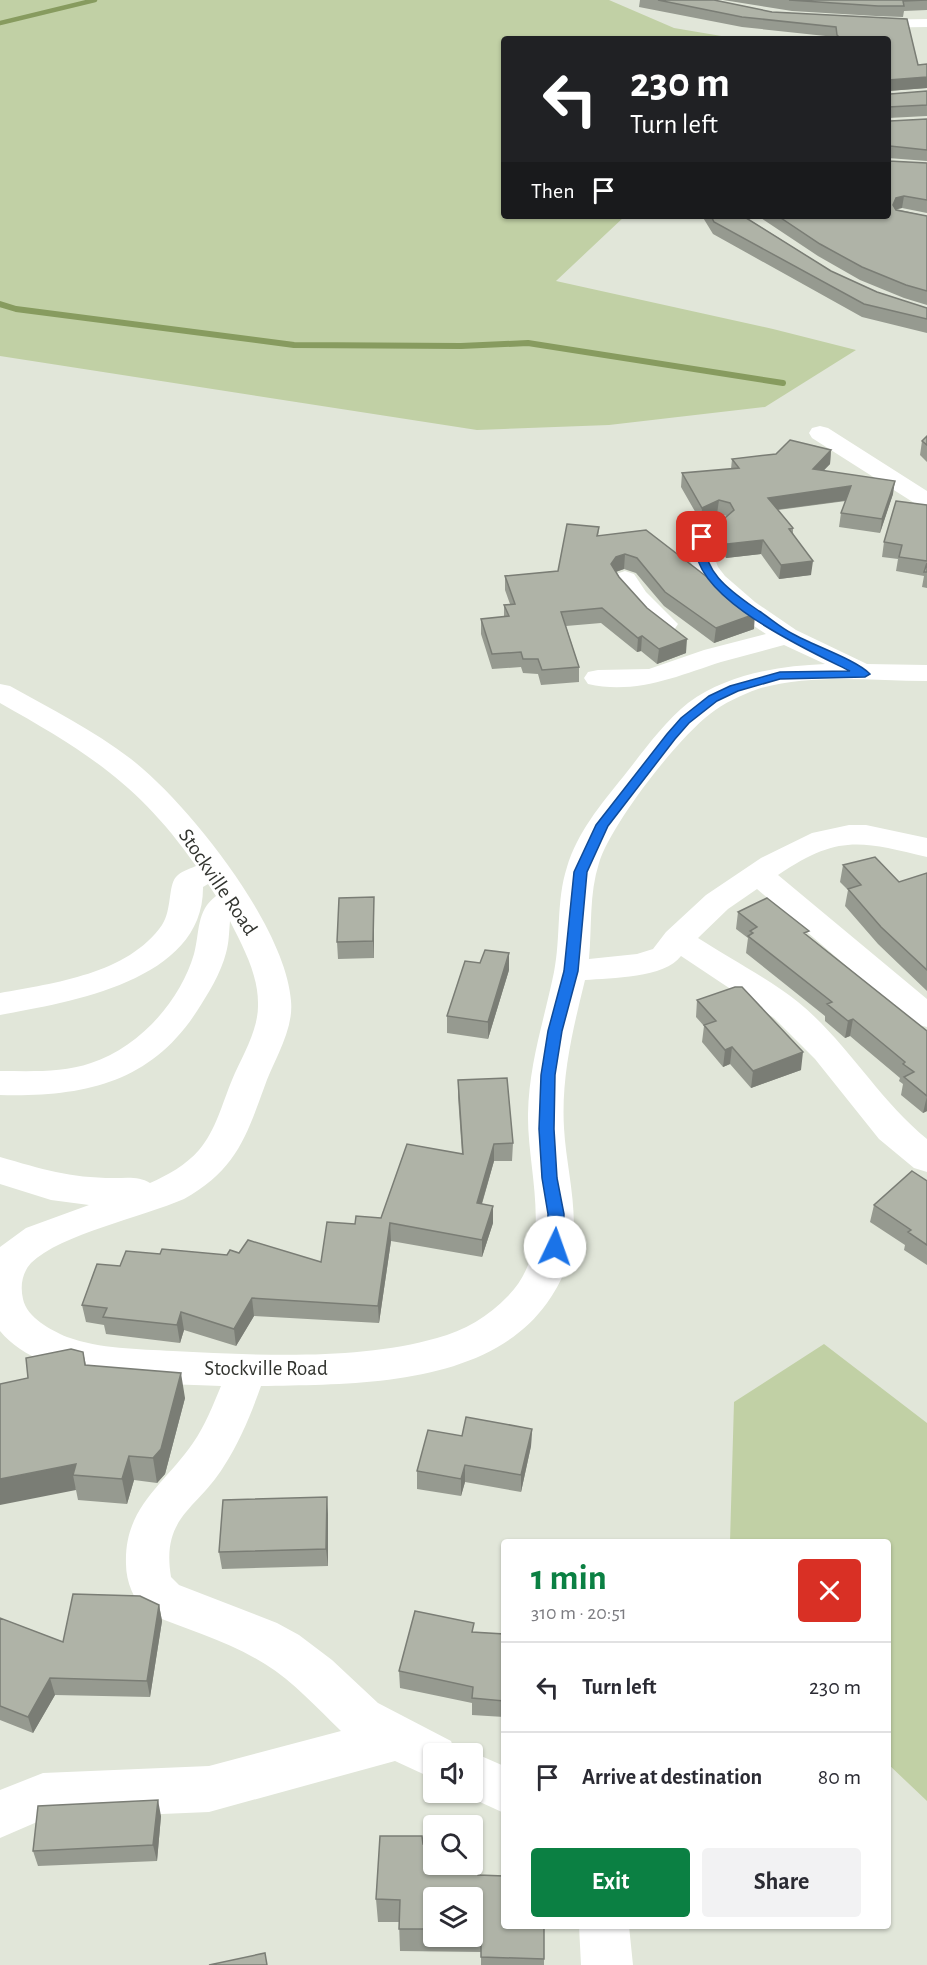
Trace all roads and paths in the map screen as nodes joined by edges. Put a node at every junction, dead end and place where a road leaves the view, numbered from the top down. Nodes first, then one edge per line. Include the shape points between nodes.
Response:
1 (910, 8) edge
2 (927, 11) edge
3 (846, 23) edge
4 (927, 23) edge
5 (820, 433) dead end
6 (927, 501) edge
7 (718, 523) edge
8 (625, 579) dead end
9 (787, 636) junction
10 (713, 656) junction
11 (927, 673) edge
12 (865, 674) junction
13 (598, 678) dead end
14 (0, 692) edge
15 (927, 848) edge
16 (212, 870) junction
17 (758, 874) junction
18 (233, 899) junction
19 (677, 939) junction
20 (571, 971) junction
21 (0, 1004) edge
22 (927, 1016) edge
23 (0, 1083) edge
24 (927, 1159) edge
25 (0, 1170) edge
26 (164, 1191) junction
27 (0, 1288) edge
28 (247, 1371) junction
29 (415, 1748) edge
30 (483, 1780) edge
31 (501, 1789) edge
32 (0, 1814) edge
33 (604, 1929) edge
34 (607, 1965) edge

1 - 2 street
3 - 4 street
5 - 6 street
7 - 9 street via 705,534 699,548 710,576 733,598
8 - 10 street via 644,606
9 - 10 street
9 - 12 street
10 - 13 street via 652,677
11 - 12 street, Stockville Road
12 - 20 street, Stockville Road via 805,674 756,681 713,699 685,720 634,781 588,852 580,872
14 - 16 street, Stockville Road via 98,749 137,778 182,827
15 - 17 street via 875,836 841,835 805,846
16 - 18 street, Stockville Road
16 - 21 street via 188,882 187,902 175,931 143,962 120,974
17 - 19 street via 717,902
17 - 22 street
18 - 23 street via 217,914 213,943 198,983 155,1042 125,1063 87,1078 50,1084
18 - 26 street, Stockville Road via 250,922 267,961 275,1002 271,1021 226,1143 199,1172
19 - 20 street via 664,956 641,964
19 - 24 street via 786,1010 827,1051 892,1130
20 - 28 street, Stockville Road via 548,1075 546,1129 556,1214 555,1247 540,1284 523,1306 496,1331 430,1356 384,1365
25 - 26 street via 62,1190
26 - 27 street, Stockville Road via 36,1239 15,1255 3,1273
27 - 28 street, Stockville Road via 11,1318 21,1330 72,1354 116,1363
28 - 29 street via 210,1453 151,1530 147,1552 151,1585 163,1599 284,1650 362,1719
29 - 32 street via 209,1789 43,1796
30 - 31 street
33 - 34 street

